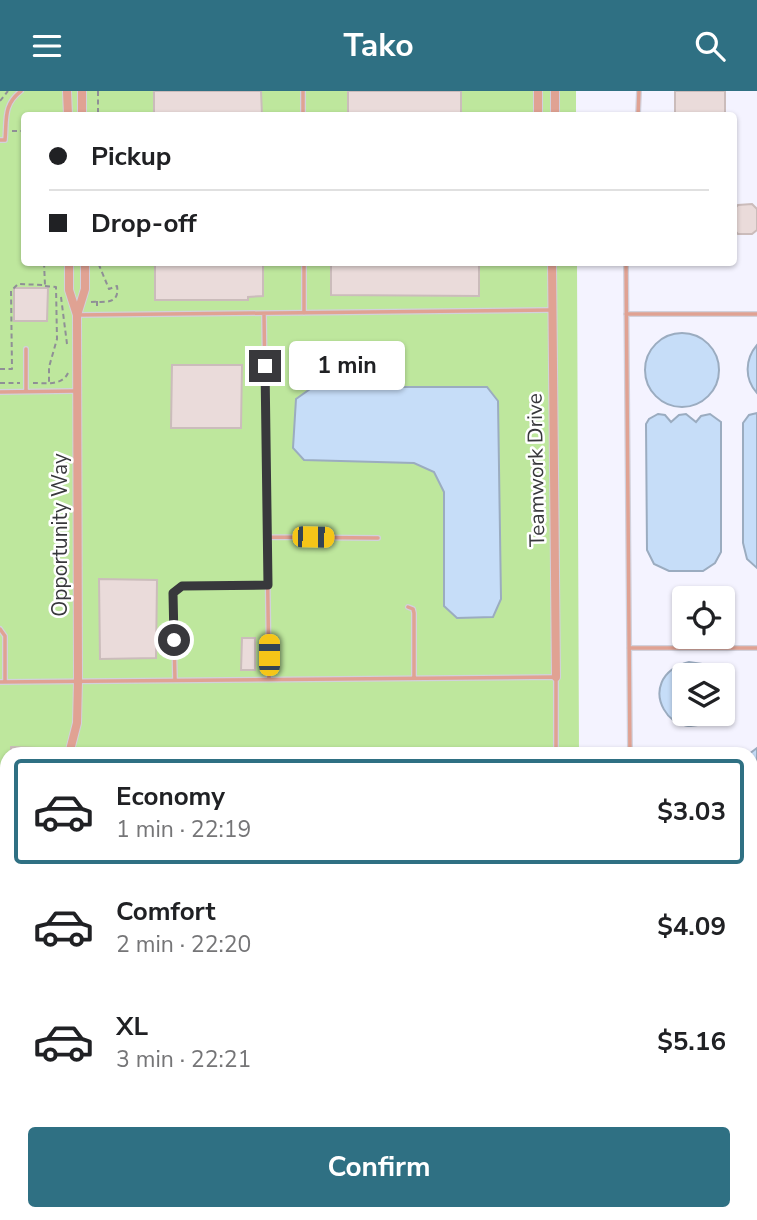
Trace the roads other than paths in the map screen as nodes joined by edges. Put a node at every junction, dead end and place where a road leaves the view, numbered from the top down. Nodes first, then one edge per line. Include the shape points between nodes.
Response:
1 (21, 91) edge
2 (67, 91) edge
3 (82, 91) edge
4 (303, 91) edge
5 (538, 91) edge
6 (555, 91) edge
7 (639, 91) edge
8 (68, 112) edge
9 (82, 112) edge
10 (303, 112) edge
11 (538, 112) edge
12 (555, 112) edge
13 (638, 112) edge
14 (0, 140) edge
15 (69, 266) edge
16 (85, 266) edge
17 (304, 266) edge
18 (552, 266) edge
19 (626, 266) edge
20 (551, 310) junction
21 (264, 313) junction
22 (304, 313) junction
23 (626, 314) junction
24 (757, 314) edge
25 (77, 315) junction
26 (26, 349) dead end
27 (26, 391) junction
28 (78, 391) junction
29 (0, 392) edge
30 (268, 537) junction
31 (378, 538) dead end
32 (268, 585) junction
33 (408, 607) dead end
34 (0, 629) edge
35 (629, 648) junction
36 (757, 648) edge
37 (556, 677) junction
38 (414, 678) junction
39 (175, 680) junction
40 (269, 680) junction
41 (78, 681) junction
42 (3, 682) edge
43 (71, 747) edge
44 (556, 747) edge
45 (630, 747) edge

1 - 14 lane via 11,99 5,140
2 - 8 street
3 - 9 street
4 - 10 lane
5 - 11 street
6 - 12 street
7 - 13 lane
15 - 25 street, Opportunity Way via 69,290
16 - 25 street, Opportunity Way via 85,289
17 - 22 lane
18 - 20 street, Teamwork Drive
19 - 23 lane
20 - 22 lane
20 - 37 street, Teamwork Drive
21 - 22 lane
21 - 25 lane
21 - 30 lane
23 - 24 lane
23 - 35 lane
25 - 28 street, Opportunity Way
26 - 27 lane
27 - 28 lane
27 - 29 lane
28 - 41 street, Opportunity Way
30 - 31 lane
30 - 32 lane
32 - 39 lane via 182,586 173,593
32 - 40 lane
33 - 38 lane via 414,613
34 - 42 lane via 5,636
35 - 36 lane
35 - 45 lane
37 - 38 lane
37 - 44 lane
38 - 40 lane
39 - 40 lane
39 - 41 lane
41 - 42 lane
41 - 43 street, Opportunity Way via 77,723

